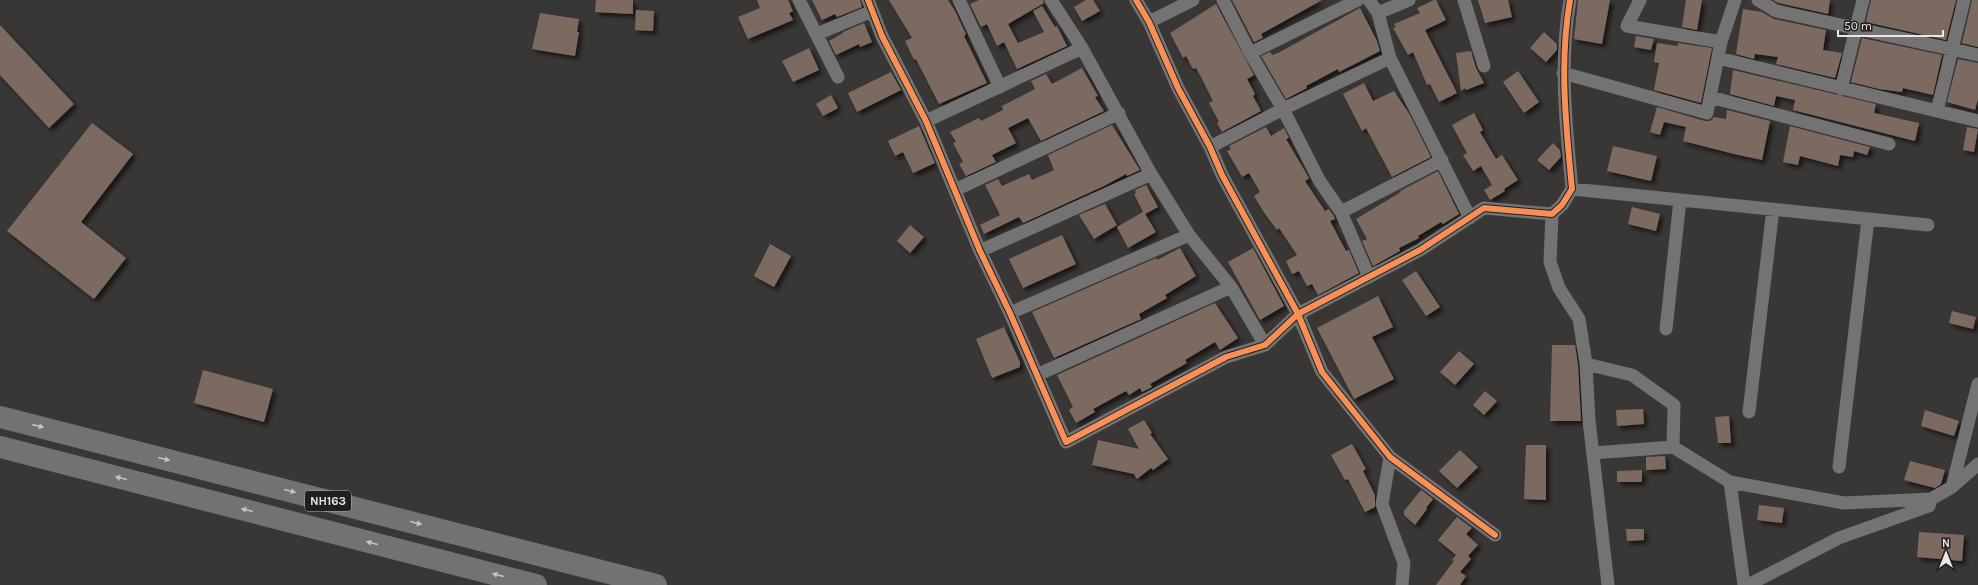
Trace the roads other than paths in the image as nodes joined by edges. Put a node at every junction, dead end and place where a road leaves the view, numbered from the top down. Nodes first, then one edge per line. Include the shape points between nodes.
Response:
1 (799, 0) edge
2 (959, 0) edge
3 (1051, 0) edge
4 (1136, 0) edge
5 (1193, 0) edge
6 (1223, 0) edge
7 (1358, 0) edge
8 (1369, 0) edge
9 (1409, 0) edge
10 (1464, 0) edge
11 (1570, 0) edge
12 (1640, 0) edge
13 (1735, 0) edge
14 (1758, 0) edge
15 (1863, 0) edge
16 (1964, 0) edge
17 (870, 5) edge
18 (1378, 13) junction
19 (1149, 22) junction
20 (1857, 27) junction
21 (817, 34) junction
22 (1721, 42) junction
23 (1082, 48) junction
24 (1952, 48) junction
25 (1250, 53) junction
26 (1978, 55) edge
27 (1390, 58) junction
28 (1718, 58) junction
29 (1484, 66) dead end
30 (1563, 73) junction
31 (838, 77) dead end
32 (1000, 87) junction
33 (1840, 89) junction
34 (1710, 97) junction
35 (1283, 109) junction
36 (1937, 111) junction
37 (1119, 113) junction
38 (926, 121) junction
39 (1978, 121) edge
40 (1889, 144) dead end
41 (1210, 147) junction
42 (1442, 160) junction
43 (1151, 174) junction
44 (1572, 189) junction
45 (955, 190) junction
46 (1680, 200) junction
47 (1774, 209) junction
48 (1341, 212) junction
49 (1552, 214) junction
50 (1470, 218) junction
51 (1868, 219) junction
52 (1928, 226) dead end
53 (1188, 235) junction
54 (980, 251) junction
55 (1369, 277) junction
56 (1231, 286) junction
57 (1010, 313) junction
58 (1298, 314) junction
59 (1666, 329) dead end
60 (1265, 345) junction
61 (1586, 364) junction
62 (1037, 375) junction
63 (1978, 384) edge
64 (1749, 412) dead end
65 (0, 417) edge
66 (0, 447) edge
67 (1673, 448) junction
68 (1593, 453) junction
69 (1390, 457) junction
70 (1978, 464) edge
71 (1839, 467) dead end
72 (1730, 482) junction
73 (1952, 487) junction
74 (1931, 499) junction
75 (1494, 535) dead end
76 (536, 585) edge
77 (656, 585) edge
78 (1402, 585) edge
79 (1608, 585) edge
80 (1744, 585) edge
81 (1748, 585) edge

1 - 21 street
2 - 32 street
3 - 23 street
4 - 19 street
5 - 19 street
6 - 25 street
7 - 25 street
8 - 18 street
9 - 18 street
10 - 29 street
11 - 30 street
12 - 22 street via 1627,26
13 - 22 street
14 - 20 street via 1776,11
15 - 20 street
16 - 24 street
17 - 21 street
17 - 38 street via 882,36
18 - 27 street
19 - 41 street via 1178,88
20 - 24 street
20 - 33 street
21 - 31 street
22 - 28 street
23 - 32 street
23 - 37 street
24 - 26 street
24 - 36 street
25 - 35 street
27 - 35 street
27 - 42 street
28 - 33 street
28 - 34 street
30 - 34 street via 1707,113
30 - 44 street
32 - 38 street
33 - 36 street
34 - 40 street
35 - 41 street
35 - 48 street via 1319,180
36 - 39 street
37 - 43 street
37 - 45 street
38 - 45 street
41 - 58 street via 1222,175
42 - 48 street
42 - 50 street
43 - 53 street
43 - 54 street
44 - 46 street
44 - 49 street via 1562,205
45 - 54 street
46 - 47 street
46 - 59 street
47 - 51 street
47 - 64 street
48 - 55 street
49 - 50 street via 1484,208
49 - 61 street via 1550,262 1559,288 1579,319
50 - 55 street via 1420,250
51 - 52 street
51 - 71 street
53 - 56 street
53 - 57 street
54 - 57 street
55 - 58 street
56 - 60 street
56 - 62 street
57 - 62 street
58 - 60 street
58 - 69 street via 1322,372
60 - 62 street via 1226,357 1066,442
61 - 67 street via 1632,376 1674,405
61 - 68 street
63 - 73 street
65 -> 77 highway, NH163
76 -> 66 highway, NH163
67 - 68 street
67 - 72 street
68 - 79 street
69 - 75 street
69 - 78 street via 1382,504 1404,563
70 - 73 street
72 - 74 street via 1844,503
72 - 80 street
73 - 74 street
74 - 81 street via 1929,506 1838,538

